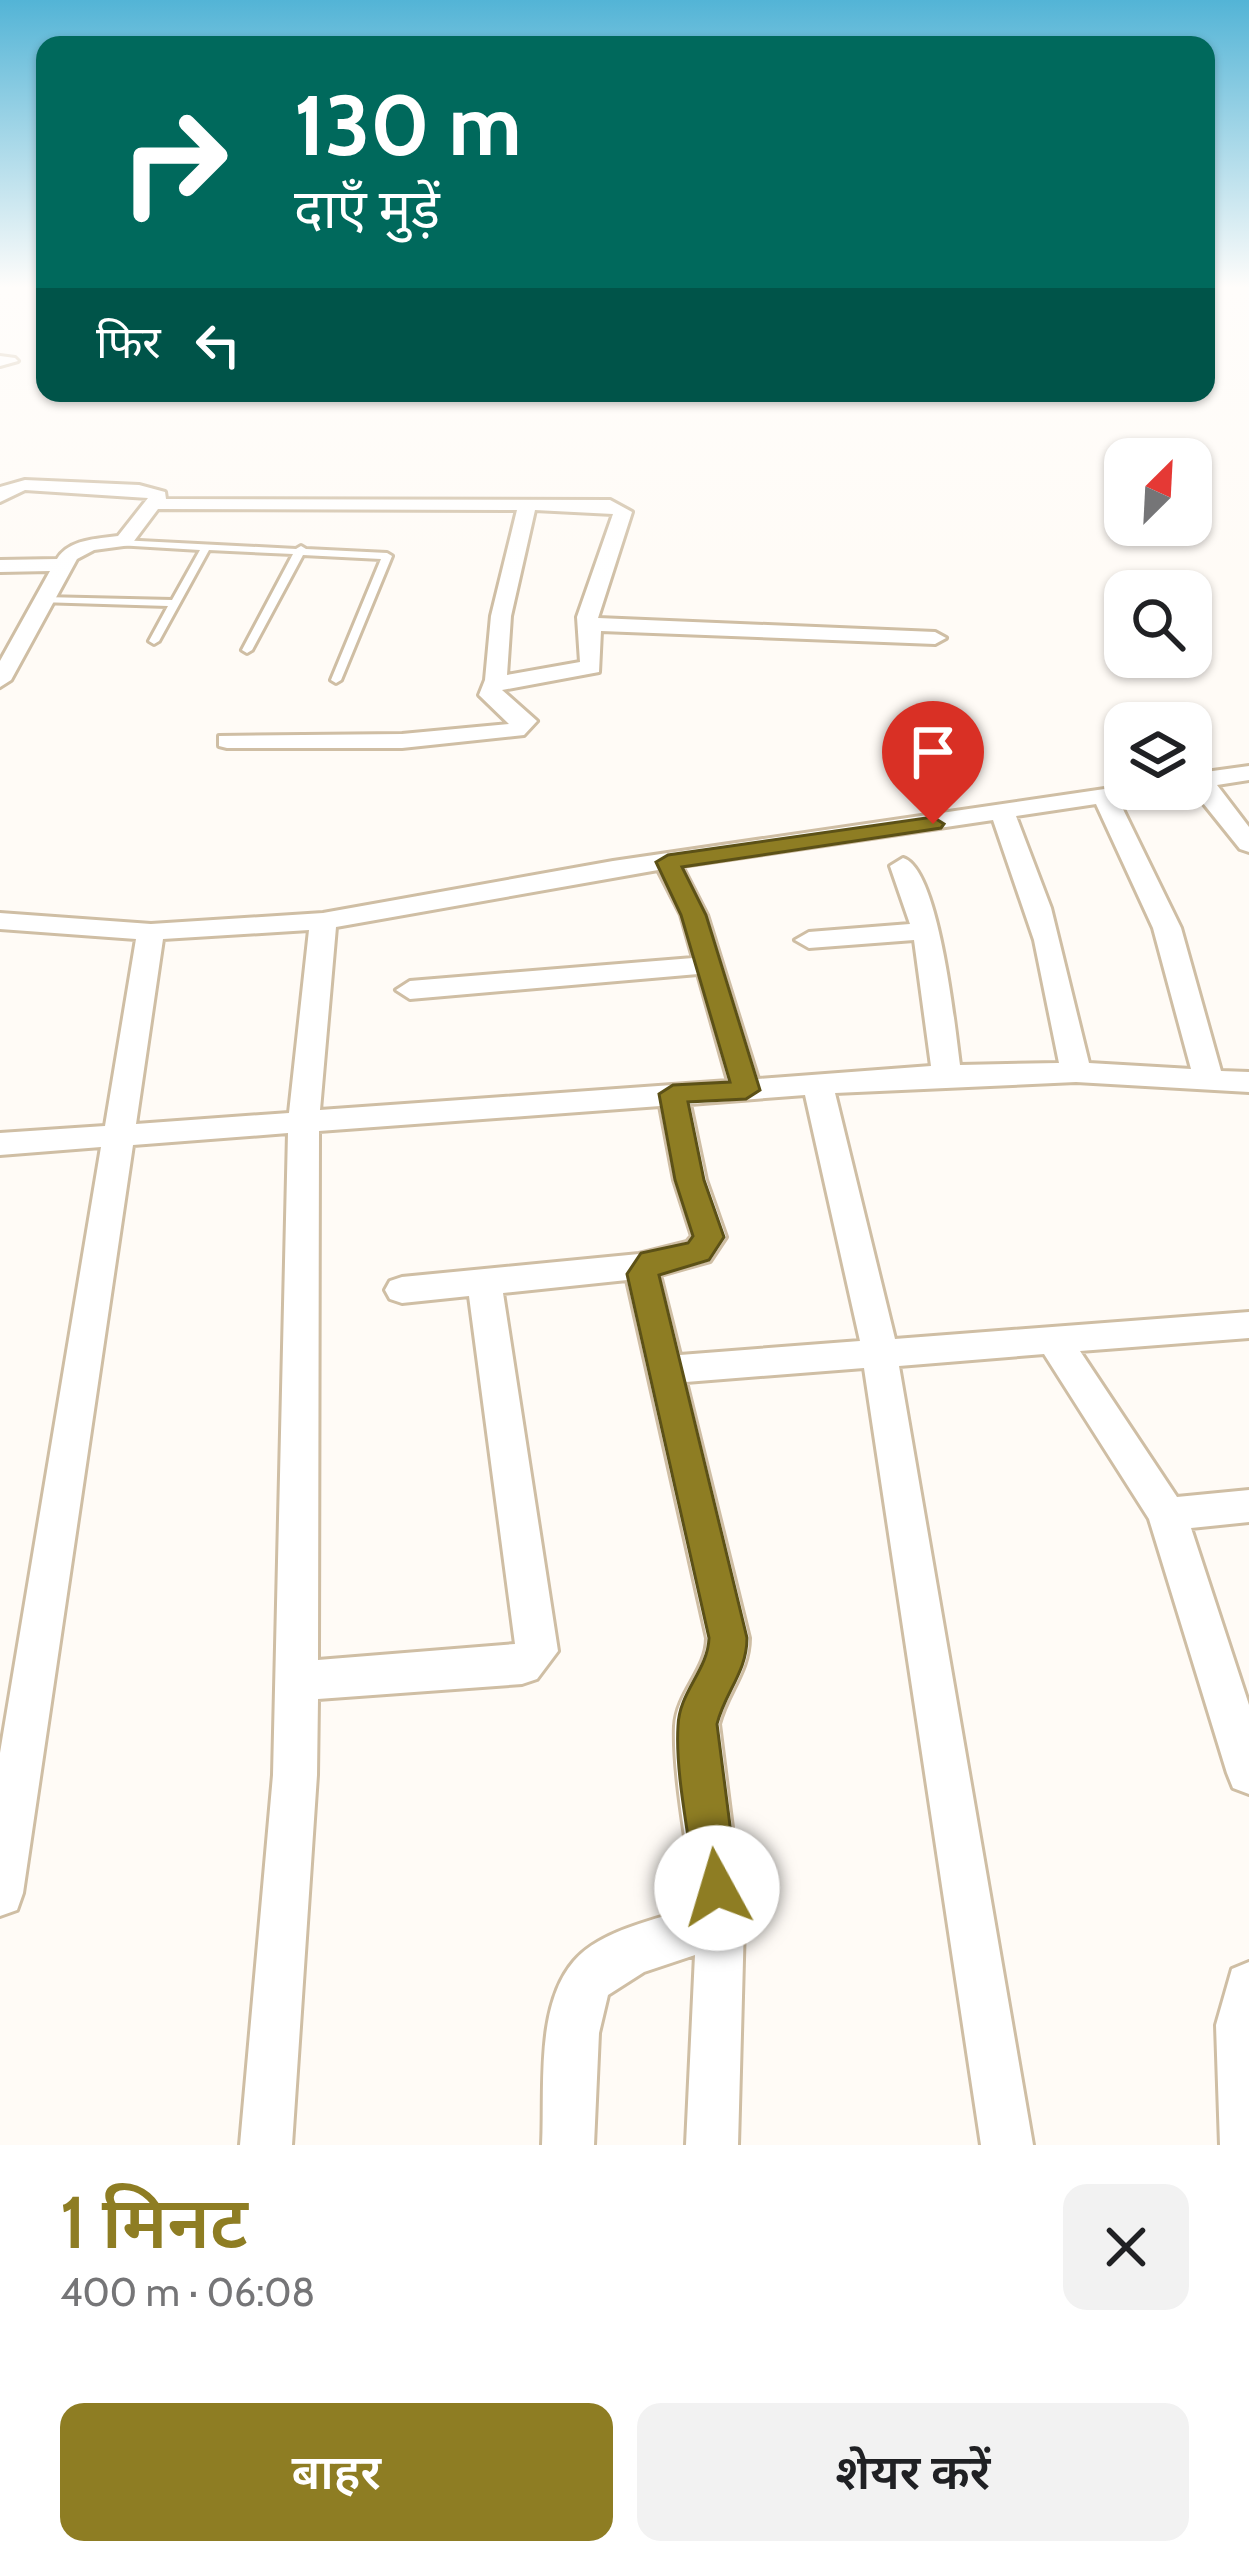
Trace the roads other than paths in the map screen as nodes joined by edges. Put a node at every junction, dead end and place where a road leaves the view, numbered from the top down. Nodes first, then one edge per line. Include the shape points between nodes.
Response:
1 (0, 497) edge
2 (156, 504) junction
3 (527, 506) junction
4 (120, 543) junction
5 (206, 547) junction
6 (301, 549) junction
7 (63, 565) junction
8 (0, 566) edge
9 (43, 600) junction
10 (175, 603) junction
11 (590, 623) junction
12 (935, 638) dead end
13 (154, 641) dead end
14 (247, 650) dead end
15 (0, 680) edge
16 (335, 680) dead end
17 (496, 682) junction
18 (227, 741) dead end
19 (1249, 773) edge
20 (1212, 779) edge
21 (1104, 798) edge
22 (1212, 800) edge
23 (1111, 810) edge
24 (1002, 813) junction
25 (1249, 844) edge
26 (668, 862) junction
27 (903, 866) dead end
28 (323, 921) junction
29 (1, 923) edge
30 (926, 931) junction
31 (151, 932) junction
32 (809, 940) dead end
33 (710, 965) junction
34 (410, 990) dead end
35 (1076, 1072) junction
36 (947, 1075) junction
37 (1210, 1080) junction
38 (1249, 1082) edge
39 (818, 1084) junction
40 (746, 1090) junction
41 (673, 1094) junction
42 (304, 1120) junction
43 (120, 1135) junction
44 (0, 1144) edge
45 (645, 1265) junction
46 (484, 1282) junction
47 (402, 1290) dead end
48 (1249, 1325) edge
49 (1055, 1342) junction
50 (879, 1351) junction
51 (664, 1370) junction
52 (1249, 1506) edge
53 (1167, 1514) junction
54 (297, 1681) junction
55 (1249, 1773) edge
56 (0, 1893) edge
57 (720, 1923) junction
58 (1249, 1986) edge
59 (266, 2145) edge
60 (568, 2145) edge
61 (712, 2145) edge
62 (1007, 2145) edge
63 (1246, 2145) edge

1 - 2 street via 25,484 148,491 159,496
2 - 3 street
2 - 4 street
3 - 11 street via 610,505 623,512
3 - 17 street via 501,616
4 - 5 lane
4 - 7 street via 79,548
5 - 6 lane
5 - 10 lane
6 - 14 lane
6 - 16 lane via 387,556
7 - 8 street
7 - 9 street
9 - 10 lane
9 - 15 street
10 - 13 lane
11 - 12 street
11 - 17 street via 591,667
17 - 18 street via 490,695 526,721 516,730 403,741
19 - 20 street
21 - 24 street
22 - 25 street
23 - 37 street via 1167,928
24 - 26 street
24 - 35 street via 1046,927
26 - 28 street
26 - 33 street
27 - 30 street
28 - 31 street
28 - 42 street
29 - 31 street
30 - 32 street
30 - 36 street
31 - 43 street
33 - 34 street
33 - 40 street
35 - 36 street
35 - 37 street
36 - 39 street
37 - 38 street
39 - 40 street
39 - 50 street
40 - 41 street
41 - 42 street
41 - 45 street via 709,1237 698,1252
42 - 43 street
42 - 54 street
43 - 44 street
43 - 56 street
45 - 46 street
45 - 51 street
46 - 47 street
46 - 54 street via 537,1651 522,1665
48 - 49 street
49 - 50 street
49 - 53 street
50 - 51 street
50 - 62 street
51 - 57 street via 728,1638 728,1661 706,1692 697,1724
52 - 53 street
53 - 55 street
54 - 59 street
57 - 60 street via 608,1965 586,1982
57 - 61 street
58 - 63 street via 1241,2025

